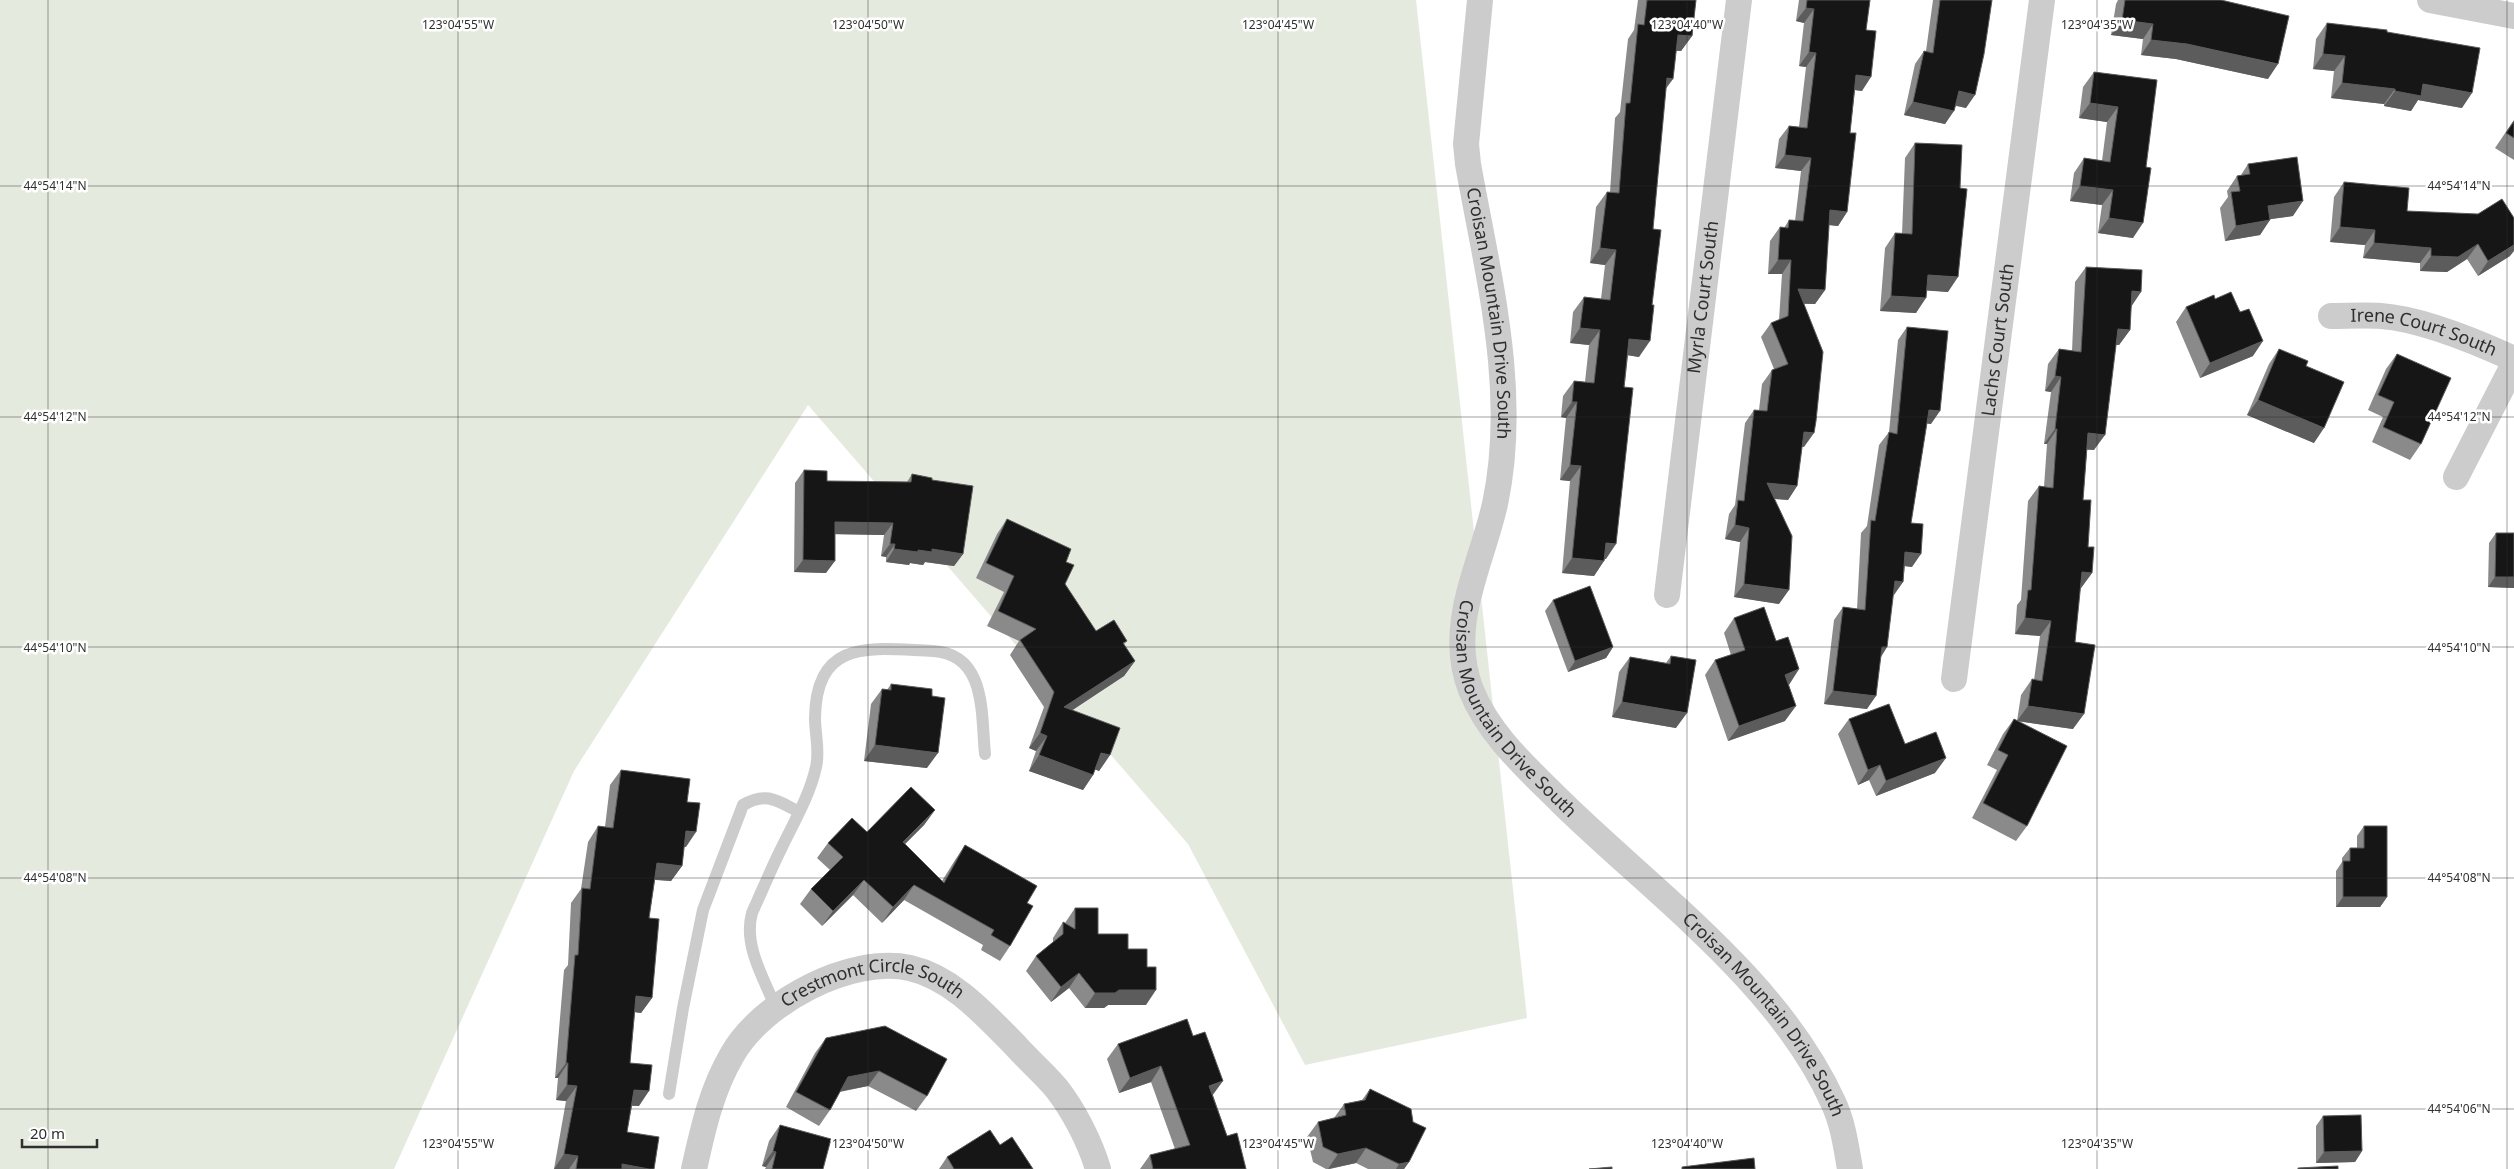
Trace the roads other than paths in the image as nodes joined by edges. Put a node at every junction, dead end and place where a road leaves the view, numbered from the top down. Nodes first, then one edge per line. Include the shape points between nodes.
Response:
1 (1480, 0) edge
2 (1739, 0) edge
3 (2042, 0) edge
4 (2430, 0) edge
5 (2514, 16) edge
6 (2331, 316) dead end
7 (2514, 359) edge
8 (2514, 364) edge
9 (2456, 477) dead end
10 (1667, 595) dead end
11 (1954, 679) dead end
12 (985, 754) dead end
13 (799, 812) junction
14 (776, 1008) junction
15 (669, 1094) dead end
16 (694, 1169) edge
17 (1098, 1169) edge
18 (1850, 1169) edge

1 - 18 street, Croisan Mountain Drive South via 1467,120 1467,150 1500,352 1504,419 1502,468 1491,521 1462,622 1464,669 1484,718 1503,742 1590,830 1722,952 1797,1039 1834,1104 1845,1137
2 - 10 street, Myrla Court South
3 - 11 street, Lachs Court South
4 - 5 street
6 - 7 street, Irene Court South via 2382,316 2401,320 2474,340
8 - 9 street
12 - 13 lane via 979,687 971,669 943,652 863,649 830,666 822,681 815,718 819,748 816,768
13 - 14 lane via 748,927 758,966
13 - 15 lane via 775,799 756,797 743,805 703,910 682,1008
14 - 16 street, Crestmont Circle South via 733,1052 717,1082
14 - 17 street, Crestmont Circle South via 816,983 877,966 910,968 941,982 975,1004 1057,1090 1080,1128

